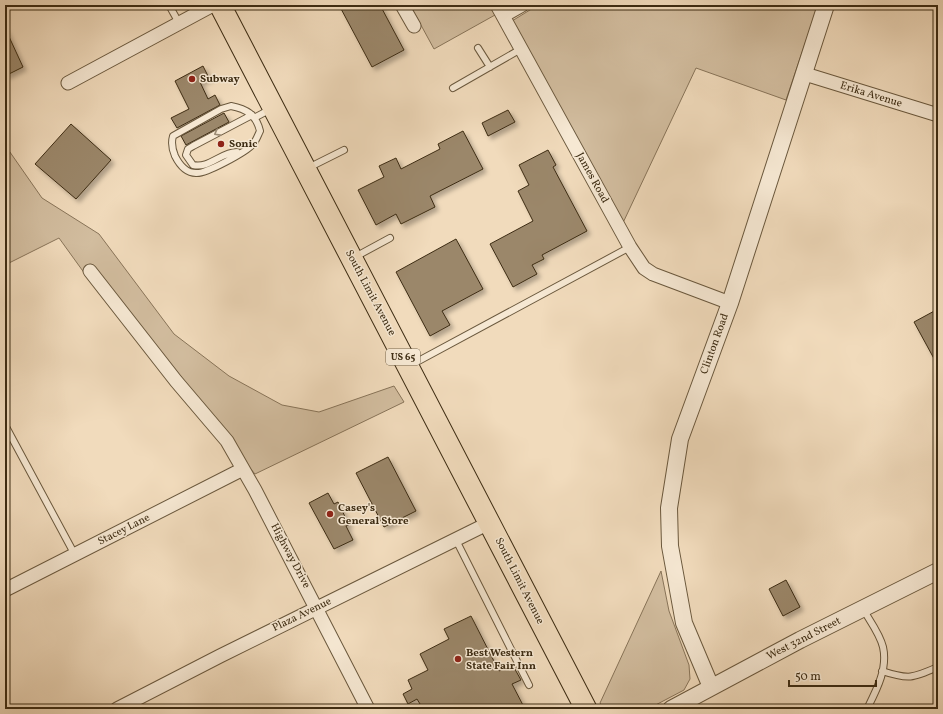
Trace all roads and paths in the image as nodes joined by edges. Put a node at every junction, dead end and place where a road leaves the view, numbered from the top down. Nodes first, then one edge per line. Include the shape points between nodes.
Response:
1 (169, 5) edge
2 (213, 5) edge
3 (220, 5) edge
4 (402, 5) edge
5 (522, 5) edge
6 (826, 5) edge
7 (500, 10) edge
8 (179, 23) junction
9 (414, 26) dead end
10 (478, 48) dead end
11 (521, 49) junction
12 (490, 67) junction
13 (805, 74) junction
14 (68, 83) dead end
15 (453, 88) dead end
16 (273, 108) junction
17 (938, 115) edge
18 (253, 116) junction
19 (344, 150) dead end
20 (241, 152) junction
21 (305, 169) junction
22 (390, 238) dead end
23 (630, 247) junction
24 (352, 259) junction
25 (90, 271) dead end
26 (730, 303) junction
27 (408, 367) junction
28 (5, 425) edge
29 (243, 469) junction
30 (489, 523) junction
31 (456, 540) junction
32 (75, 555) junction
33 (938, 571) edge
34 (5, 590) edge
35 (317, 608) junction
36 (863, 608) junction
37 (938, 667) edge
38 (882, 671) junction
39 (529, 685) dead end
40 (712, 687) junction
41 (117, 709) edge
42 (368, 709) edge
43 (586, 709) edge
44 (671, 709) edge
45 (867, 709) edge

1 - 8 lane
2 - 8 street
3 - 16 highway, South Limit Avenue / US 65
4 - 9 street
5 - 7 street
6 - 13 street, Clinton Road
7 - 11 street, James Road
8 - 14 street
10 - 12 lane
11 - 12 lane
11 - 23 street, James Road
12 - 15 lane
13 - 17 street, Erika Avenue
13 - 26 street, Clinton Road
16 - 18 lane
16 - 21 highway, South Limit Avenue / US 65
18 - 20 lane via 260,131 253,144
18 -> 20 lane via 193,146 188,149 186,155 193,165 199,166 234,152
18 - 20 lane via 242,108 231,106 221,109 180,131 173,136 171,142 180,164 192,173 205,172
19 - 21 lane
21 - 24 highway, South Limit Avenue / US 65
22 - 24 lane
23 - 26 street, James Road via 644,268 652,274
23 - 27 lane
24 - 27 highway, South Limit Avenue / US 65
25 - 29 street, Highway Drive via 176,381 227,441
26 - 40 street, Clinton Road via 680,439 669,508 670,546 684,623
27 - 30 highway, South Limit Avenue / US 65
28 - 32 lane
29 - 32 street, Stacey Lane
29 - 35 street, Highway Drive
30 - 31 street, Plaza Avenue
30 - 43 highway, South Limit Avenue / US 65
31 - 35 street, Plaza Avenue
31 - 39 lane
32 - 34 street, Stacey Lane
33 - 36 street, West 32nd Street
35 - 41 street, Plaza Avenue
35 - 42 street, Highway Drive
36 - 38 lane via 883,647
36 - 40 street, West 32nd Street
37 - 38 lane via 918,676 903,678
38 - 45 lane
40 - 44 street, West 32nd Street

